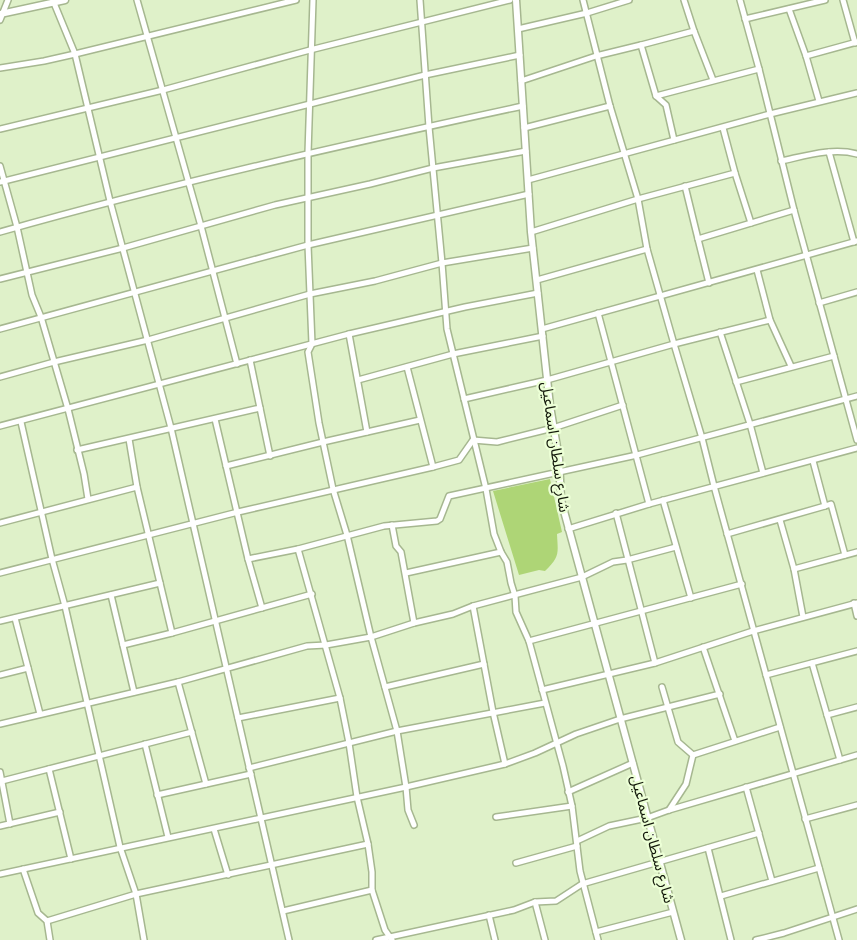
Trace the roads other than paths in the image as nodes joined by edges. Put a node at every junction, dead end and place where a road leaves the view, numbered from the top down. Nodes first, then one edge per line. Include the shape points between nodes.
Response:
1 (8, 0) edge
2 (65, 0) edge
3 (137, 0) edge
4 (296, 0) edge
5 (313, 0) edge
6 (420, 0) edge
7 (510, 0) edge
8 (516, 0) edge
9 (583, 0) edge
10 (629, 0) edge
11 (684, 0) edge
12 (740, 0) edge
13 (826, 0) edge
14 (843, 0) edge
15 (54, 3) junction
16 (789, 9) junction
17 (587, 13) junction
18 (1, 16) edge
19 (745, 19) junction
20 (421, 23) junction
21 (518, 29) junction
22 (694, 31) junction
23 (147, 36) junction
24 (856, 43) edge
25 (640, 44) junction
26 (310, 50) junction
27 (75, 54) junction
28 (520, 55) junction
29 (596, 56) junction
30 (806, 56) junction
31 (0, 68) edge
32 (759, 69) junction
33 (425, 75) junction
34 (713, 80) junction
35 (521, 81) junction
36 (163, 90) junction
37 (857, 93) edge
38 (656, 96) junction
39 (819, 101) junction
40 (309, 105) junction
41 (523, 106) junction
42 (610, 106) junction
43 (87, 108) junction
44 (770, 114) junction
45 (429, 127) junction
46 (524, 128) junction
47 (723, 128) junction
48 (0, 129) edge
49 (176, 137) junction
50 (674, 140) junction
51 (526, 151) junction
52 (829, 152) junction
53 (308, 153) junction
54 (625, 154) junction
55 (857, 154) edge
56 (101, 158) junction
57 (781, 161) junction
58 (0, 166) edge
59 (433, 168) junction
60 (735, 173) junction
61 (528, 180) junction
62 (2, 182) edge
63 (189, 183) junction
64 (685, 186) junction
65 (529, 194) junction
66 (308, 198) junction
67 (638, 199) junction
68 (110, 201) junction
69 (794, 210) junction
70 (437, 215) junction
71 (751, 223) junction
72 (201, 226) junction
73 (17, 227) junction
74 (0, 232) edge
75 (531, 232) junction
76 (698, 239) junction
77 (856, 242) edge
78 (308, 245) junction
79 (123, 248) junction
80 (533, 248) junction
81 (648, 249) junction
82 (807, 256) junction
83 (442, 263) junction
84 (757, 270) junction
85 (26, 272) junction
86 (212, 272) junction
87 (0, 279) edge
88 (537, 280) junction
89 (709, 283) junction
90 (857, 292) edge
91 (136, 293) junction
92 (538, 293) junction
93 (310, 294) junction
94 (660, 296) junction
95 (819, 303) junction
96 (445, 312) junction
97 (598, 314) junction
98 (41, 317) junction
99 (225, 318) junction
100 (770, 320) junction
101 (0, 329) edge
102 (542, 332) junction
103 (720, 332) junction
104 (349, 334) junction
105 (148, 340) junction
106 (312, 344) junction
107 (674, 344) junction
108 (453, 354) junction
109 (834, 356) junction
110 (250, 360) junction
111 (54, 362) junction
112 (611, 362) junction
113 (237, 364) junction
114 (791, 366) junction
115 (407, 367) junction
116 (0, 377) edge
117 (358, 380) junction
118 (547, 380) junction
119 (736, 382) junction
120 (159, 384) junction
121 (857, 396) edge
122 (846, 398) junction
123 (464, 400) junction
124 (623, 405) junction
125 (260, 408) junction
126 (68, 409) junction
127 (215, 418) junction
128 (420, 420) junction
129 (21, 422) junction
130 (750, 424) junction
131 (0, 426) edge
132 (171, 428) junction
133 (553, 428) junction
134 (367, 432) junction
135 (702, 438) junction
136 (129, 439) junction
137 (473, 440) junction
138 (857, 440) edge
139 (323, 442) junction
140 (857, 448) edge
141 (77, 450) junction
142 (637, 455) junction
143 (270, 456) junction
144 (813, 461) junction
145 (226, 466) junction
146 (433, 467) junction
147 (560, 472) junction
148 (763, 473) junction
149 (714, 486) junction
150 (137, 487) junction
151 (486, 489) junction
152 (333, 490) junction
153 (88, 499) junction
154 (662, 500) junction
155 (649, 504) junction
156 (825, 506) junction
157 (238, 512) junction
158 (42, 513) junction
159 (616, 513) junction
160 (780, 520) junction
161 (0, 523) edge
162 (193, 523) junction
163 (392, 525) junction
164 (568, 529) junction
165 (148, 534) junction
166 (727, 534) junction
167 (347, 535) junction
168 (676, 547) junction
169 (298, 549) junction
170 (501, 552) junction
171 (857, 552) edge
172 (846, 555) junction
173 (52, 559) junction
174 (248, 559) junction
175 (627, 560) junction
176 (794, 569) junction
177 (0, 572) edge
178 (406, 573) junction
179 (582, 577) junction
180 (160, 583) junction
181 (742, 584) junction
182 (312, 594) junction
183 (111, 595) junction
184 (515, 596) junction
185 (690, 598) junction
186 (855, 603) edge
187 (65, 606) junction
188 (473, 606) junction
189 (262, 608) junction
190 (641, 612) junction
191 (857, 616) edge
192 (803, 617) junction
193 (15, 618) junction
194 (0, 621) edge
195 (215, 621) junction
196 (414, 623) junction
197 (595, 623) junction
198 (753, 631) junction
199 (172, 633) junction
200 (371, 636) junction
201 (529, 641) junction
202 (123, 645) junction
203 (326, 645) junction
204 (703, 647) junction
205 (857, 651) edge
206 (812, 662) junction
207 (655, 663) junction
208 (484, 664) junction
209 (28, 668) junction
210 (227, 669) junction
211 (609, 674) junction
212 (0, 675) edge
213 (766, 675) junction
214 (178, 682) junction
215 (385, 687) junction
216 (662, 687) dead end
217 (542, 690) junction
218 (134, 692) junction
219 (720, 694) junction
220 (340, 698) junction
221 (87, 703) junction
222 (545, 703) junction
223 (668, 706) junction
224 (857, 707) edge
225 (493, 712) junction
226 (40, 714) junction
227 (827, 715) junction
228 (238, 718) junction
229 (620, 719) junction
230 (0, 724) edge
231 (780, 727) junction
232 (397, 731) junction
233 (192, 732) junction
234 (735, 741) junction
235 (349, 743) junction
236 (145, 744) junction
237 (557, 744) junction
238 (693, 755) junction
239 (857, 755) edge
240 (99, 756) junction
241 (840, 760) junction
242 (633, 763) junction
243 (506, 764) junction
244 (249, 768) junction
245 (49, 769) junction
246 (0, 772) edge
247 (251, 774) junction
248 (793, 774) junction
249 (2, 781) junction
250 (206, 784) junction
251 (406, 787) junction
252 (746, 787) junction
253 (568, 792) junction
254 (157, 795) junction
255 (357, 797) junction
256 (857, 805) edge
257 (572, 806) junction
258 (669, 810) junction
259 (60, 812) junction
260 (496, 816) dead end
261 (261, 818) junction
262 (647, 818) junction
263 (806, 819) junction
264 (10, 824) junction
265 (414, 825) dead end
266 (0, 826) edge
267 (214, 829) junction
268 (759, 833) junction
269 (168, 837) junction
270 (577, 843) junction
271 (368, 844) junction
272 (120, 847) junction
273 (708, 848) junction
274 (71, 859) junction
275 (660, 862) junction
276 (516, 863) dead end
277 (273, 865) junction
278 (819, 868) junction
279 (23, 869) junction
280 (0, 874) edge
281 (228, 875) junction
282 (772, 881) junction
283 (582, 884) junction
284 (372, 890) junction
285 (136, 894) junction
286 (720, 896) junction
287 (535, 902) junction
288 (857, 909) edge
289 (283, 911) junction
290 (673, 912) junction
291 (489, 915) junction
292 (833, 918) junction
293 (47, 921) junction
294 (596, 932) junction
295 (784, 933) junction
296 (392, 938) edge
297 (50, 940) edge
298 (144, 940) edge
299 (289, 940) edge
300 (376, 940) edge
301 (495, 940) edge
302 (545, 940) edge
303 (598, 940) edge
304 (681, 940) edge
305 (731, 940) edge
306 (756, 940) edge
307 (786, 940) edge
308 (839, 940) edge

1 - 18 street
2 - 15 street
3 - 23 street
4 - 23 street
5 - 26 street
6 - 20 street
7 - 20 street
8 - 21 street, شارع سلطان اسماعيل
9 - 17 street
10 - 17 street
11 - 22 street
12 - 19 street
13 - 16 street
14 - 24 street
15 - 18 street
15 - 27 street
16 - 19 street
16 - 30 street
17 - 21 street
17 - 29 street
19 - 32 street
20 - 26 street
20 - 33 street
21 - 28 street, شارع سلطان اسماعيل
22 - 25 street
22 - 34 street
23 - 27 street
23 - 36 street
24 - 30 street
25 - 29 street
25 - 38 street
26 - 36 street
26 - 40 street
27 - 31 street
27 - 43 street
28 - 33 street
28 - 35 street, شارع سلطان اسماعيل
29 - 35 street
29 - 42 street
30 - 39 street
32 - 34 street
32 - 44 street
33 - 40 street
33 - 45 street
34 - 38 street
35 - 41 street, شارع سلطان اسماعيل
36 - 43 street
36 - 49 street
37 - 39 street
38 - 50 street via 666,105
39 - 44 street
40 - 49 street
40 - 53 street
41 - 45 street
41 - 46 street, شارع سلطان اسماعيل
42 - 46 street
42 - 54 street
43 - 48 street
43 - 56 street
44 - 47 street
44 - 57 street
45 - 53 street
45 - 59 street
46 - 51 street, شارع سلطان اسماعيل
47 - 50 street
47 - 60 street
49 - 56 street
49 - 63 street
50 - 54 street
51 - 59 street
51 - 61 street, شارع سلطان اسماعيل
52 - 55 street
52 - 57 street
52 - 77 street
53 - 63 street
53 - 66 street
54 - 61 street
54 - 67 street
56 - 62 street
56 - 68 street
57 - 69 street
58 - 62 street
59 - 66 street
59 - 70 street
60 - 64 street
60 - 71 street
61 - 65 street, شارع سلطان اسماعيل
62 - 73 street
63 - 68 street
63 - 72 street
64 - 67 street
64 - 76 street
65 - 70 street
65 - 75 street, شارع سلطان اسماعيل
66 - 72 street
66 - 78 street
67 - 75 street
67 - 81 street
68 - 73 street
68 - 79 street
69 - 71 street
69 - 82 street
70 - 78 street
70 - 83 street
71 - 76 street
72 - 79 street
72 - 86 street
73 - 74 street
73 - 85 street
75 - 80 street, شارع سلطان اسماعيل
76 - 89 street
77 - 82 street
78 - 86 street
78 - 93 street
79 - 85 street
79 - 91 street
80 - 83 street
80 - 88 street, شارع سلطان اسماعيل
81 - 88 street
81 - 94 street
82 - 84 street
82 - 95 street
83 - 93 street
83 - 96 street
84 - 89 street
84 - 100 street
85 - 87 street
85 - 98 street
86 - 91 street
86 - 99 street
88 - 92 street, شارع سلطان اسماعيل
89 - 94 street
90 - 95 street
91 - 98 street
91 - 105 street
92 - 96 street
92 - 102 street, شارع سلطان اسماعيل
93 - 99 street
93 - 106 street
94 - 97 street
94 - 107 street
95 - 109 street
96 - 104 street
96 - 108 street
97 - 102 street
97 - 112 street
98 - 101 street
98 - 111 street
99 - 105 street
99 - 113 street
100 - 103 street
100 - 114 street
102 - 108 street
102 - 118 street, شارع سلطان اسماعيل
103 - 107 street
103 - 119 street
104 - 106 street
104 - 117 street
105 - 111 street
105 - 120 street
106 - 110 street
106 - 139 street via 308,352
107 - 112 street
107 - 135 street
108 - 115 street
108 - 123 street
109 - 114 street
109 - 122 street
110 - 113 street
110 - 125 street
111 - 116 street
111 - 126 street
112 - 118 street
112 - 124 street
113 - 120 street
114 - 119 street
115 - 117 street
115 - 128 street
117 - 134 street
118 - 123 street
118 - 133 street, شارع سلطان اسماعيل
119 - 130 street
120 - 126 street
120 - 132 street
121 - 122 street
122 - 130 street
122 - 138 street
123 - 137 street
124 - 133 street
124 - 142 street
125 - 127 street
125 - 143 street
126 - 129 street
126 - 141 street
127 - 132 street
127 - 145 street
128 - 134 street
128 - 146 street
129 - 131 street
129 - 158 street
130 - 135 street
130 - 148 street
132 - 136 street
132 - 162 street
133 - 137 street via 497,442
133 - 147 street, شارع سلطان اسماعيل
134 - 139 street
135 - 142 street
135 - 149 street
136 - 141 street
136 - 150 street
137 - 146 street via 459,460
137 - 151 street
139 - 143 street
139 - 152 street
140 - 144 street
141 - 153 street
142 - 147 street
142 - 155 street
143 - 145 street
144 - 148 street
144 - 156 street
145 - 157 street
146 - 152 street
147 - 151 street
147 - 164 street, شارع سلطان اسماعيل via 560,491
148 - 149 street
149 - 154 street
149 - 166 street
150 - 153 street
150 - 165 street
151 - 163 street via 449,496 437,521
151 - 170 street via 494,534
152 - 157 street
152 - 167 street
153 - 158 street
154 - 155 street
154 - 168 street
155 - 159 street
156 - 160 street
156 - 172 street via 831,504
157 - 162 street
157 - 174 street
158 - 161 street
158 - 173 street
159 - 164 street
159 - 175 street
160 - 166 street
160 - 176 street
162 - 165 street
162 - 195 street
163 - 167 street
163 - 178 street
164 - 179 street, شارع سلطان اسماعيل
165 - 173 street
165 - 180 street
166 - 181 street
167 - 169 street
167 - 200 street
168 - 175 street
168 - 185 street
169 - 174 street
169 - 182 street
170 - 178 street
170 - 184 street via 507,562
171 - 172 street
172 - 176 street
173 - 177 street
173 - 187 street
174 - 189 street
175 - 179 street via 613,562
175 - 190 street
176 - 192 street
178 - 196 street
179 - 184 street
179 - 197 street, شارع سلطان اسماعيل
180 - 183 street
180 - 199 street
181 - 185 street
181 - 198 street
182 - 189 street
182 - 203 street
183 - 187 street
183 - 202 street
184 - 188 street
184 - 201 street via 516,612
185 - 190 street
186 - 191 street
186 - 192 street
187 - 193 street
187 - 221 street
188 - 196 street
188 - 208 street
189 - 195 street
190 - 197 street
190 - 207 street
192 - 198 street
193 - 194 street
193 - 209 street
195 - 199 street
195 - 210 street
196 - 200 street
197 - 201 street
197 - 211 street, شارع سلطان اسماعيل
198 - 204 street
198 - 213 street
199 - 202 street
200 - 203 street
200 - 215 street
201 - 217 street
202 - 218 street
203 - 210 street via 307,646
203 - 220 street
204 - 207 street
204 - 219 street
205 - 206 street
206 - 213 street
206 - 227 street
207 - 211 street
208 - 215 street
208 - 225 street
209 - 212 street
209 - 226 street
210 - 214 street
210 - 228 street
211 - 217 street
211 - 229 street, شارع سلطان اسماعيل
213 - 231 street
214 - 218 street
214 - 233 street
215 - 232 street
216 - 223 street
217 - 222 street
218 - 221 street
219 - 223 street
219 - 234 street
220 - 228 street
220 - 235 street
221 - 226 street
221 - 240 street
222 - 225 street
222 - 237 street
223 - 229 street
223 - 238 street via 678,742
224 - 227 street
225 - 232 street
225 - 243 street
226 - 230 street
227 - 241 street
228 - 244 street
229 - 237 street
229 - 242 street, شارع سلطان اسماعيل
231 - 234 street
231 - 248 street
232 - 235 street
232 - 251 street
233 - 236 street
233 - 250 street
234 - 238 street
235 - 244 street
235 - 255 street
236 - 240 street
236 - 254 street
237 - 243 street
237 - 253 street
238 - 258 street via 686,784
239 - 241 street
240 - 245 street
240 - 272 street
241 - 248 street
242 - 253 street
242 - 262 street, شارع سلطان اسماعيل
243 - 251 street
244 - 247 street
245 - 249 street
245 - 259 street
246 - 249 street
247 - 250 street
247 - 261 street
248 - 252 street
248 - 263 street
249 - 264 street
250 - 254 street
251 - 255 street
251 - 265 street via 408,810
252 - 258 street
252 - 268 street
253 - 257 street
254 - 269 street
255 - 261 street
255 - 271 street
256 - 263 street
257 - 260 street
257 - 270 street
258 - 262 street
259 - 264 street
259 - 274 street
261 - 267 street
261 - 277 street
262 - 270 street via 609,826
262 - 275 street, شارع سلطان اسماعيل
263 - 278 street
264 - 266 street
267 - 269 street
267 - 281 street
268 - 273 street
268 - 282 street
269 - 272 street
270 - 276 street
270 - 283 street
271 - 277 street
271 - 284 street
272 - 274 street
272 - 285 street
273 - 275 street
273 - 286 street
274 - 279 street
275 - 283 street
275 - 290 street, شارع سلطان اسماعيل
277 - 281 street
277 - 289 street
278 - 282 street
278 - 292 street
279 - 280 street
279 - 293 street via 38,913
281 - 285 street
282 - 286 street
283 - 287 street via 556,901
283 - 294 street
284 - 289 street
284 - 296 street via 384,930
285 - 293 street
285 - 298 street
286 - 305 street
287 - 291 street
287 - 302 street
288 - 292 street
289 - 299 street
290 - 294 street
290 - 304 street, شارع سلطان اسماعيل
291 - 296 street
291 - 301 street
292 - 295 street
292 - 308 street
293 - 297 street
294 - 303 street
295 - 306 street
295 - 307 street
296 - 300 street

